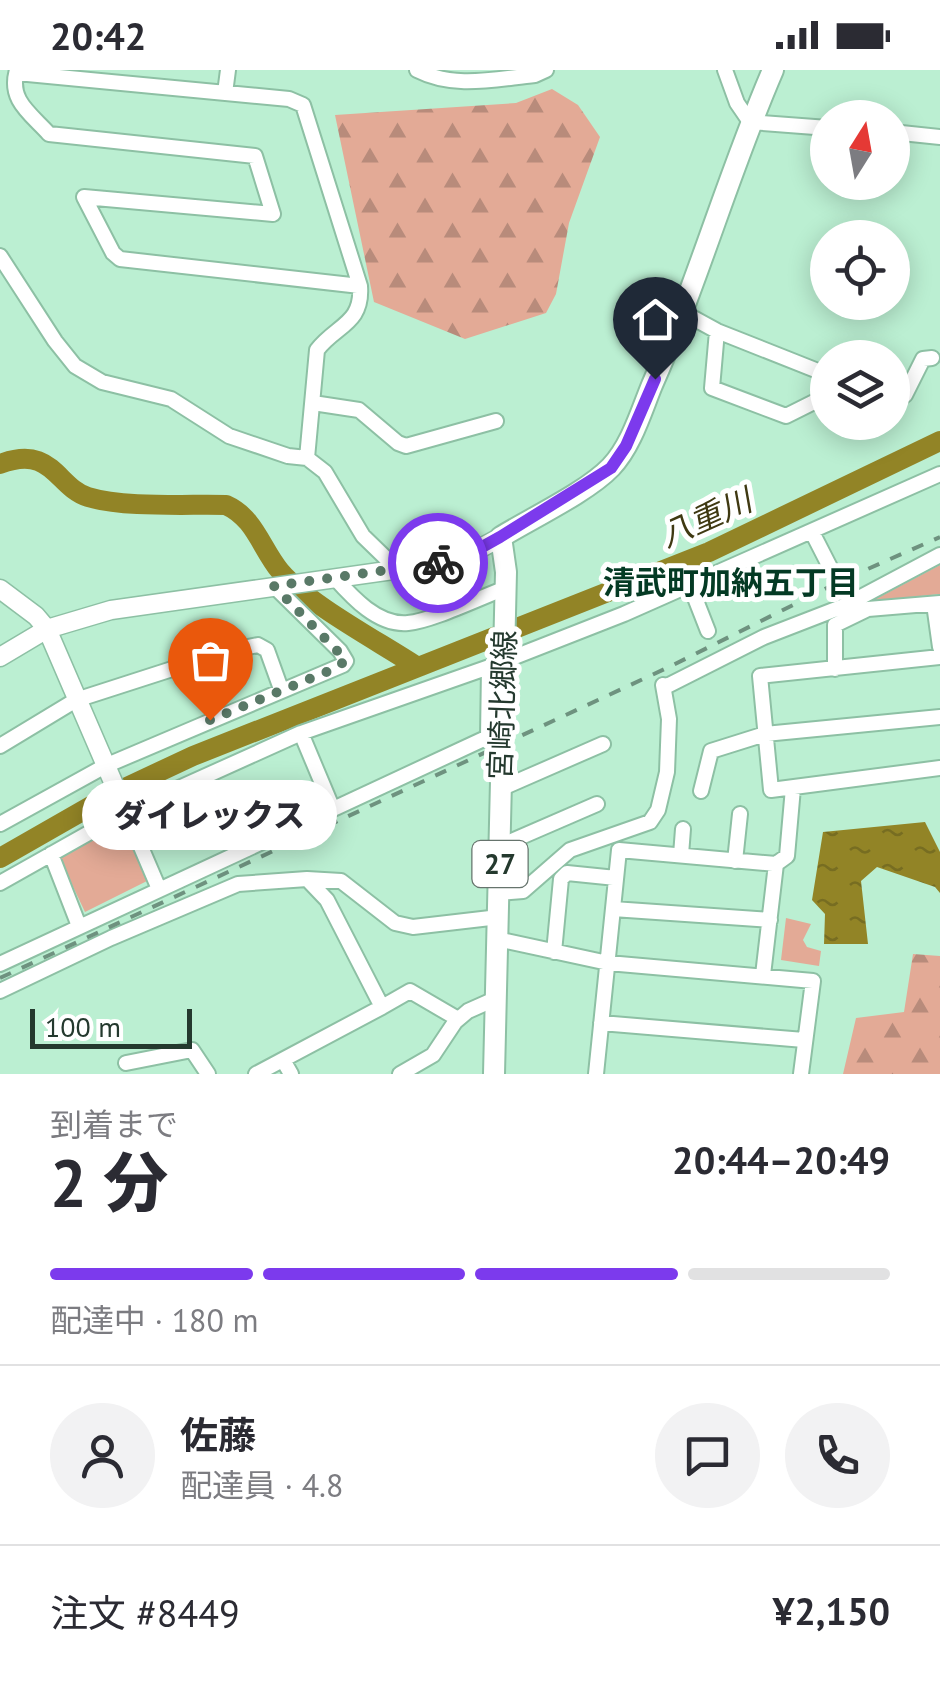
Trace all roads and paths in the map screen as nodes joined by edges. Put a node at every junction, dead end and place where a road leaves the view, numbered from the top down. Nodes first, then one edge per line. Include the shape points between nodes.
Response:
1 (228, 70) edge
2 (417, 70) edge
3 (546, 70) edge
4 (725, 70) edge
5 (773, 70) edge
6 (17, 71) edge
7 (225, 93) junction
8 (750, 122) junction
9 (810, 127) edge
10 (910, 134) edge
11 (940, 137) edge
12 (0, 256) edge
13 (360, 286) junction
14 (684, 313) junction
15 (717, 331) junction
16 (932, 358) dead end
17 (810, 368) edge
18 (910, 386) edge
19 (313, 403) junction
20 (810, 404) edge
21 (496, 422) dead end
22 (307, 458) junction
23 (940, 474) edge
24 (812, 532) junction
25 (500, 537) junction
26 (940, 555) edge
27 (397, 569) junction
28 (833, 573) dead end
29 (335, 578) junction
30 (279, 585) junction
31 (690, 585) junction
32 (0, 589) edge
33 (506, 592) junction
34 (937, 604) edge
35 (47, 629) junction
36 (708, 631) dead end
37 (940, 647) edge
38 (0, 657) edge
39 (940, 657) edge
40 (499, 660) junction
41 (834, 668) junction
42 (281, 690) junction
43 (76, 700) junction
44 (940, 717) edge
45 (301, 734) junction
46 (765, 734) junction
47 (603, 744) dead end
48 (0, 746) edge
49 (940, 768) edge
50 (106, 769) junction
51 (793, 788) junction
52 (500, 790) junction
53 (701, 791) dead end
54 (597, 804) dead end
55 (332, 807) junction
56 (125, 810) junction
57 (740, 814) dead end
58 (0, 824) edge
59 (683, 829) dead end
60 (500, 846) junction
61 (52, 854) junction
62 (681, 856) junction
63 (736, 861) junction
64 (776, 864) junction
65 (616, 878) junction
66 (307, 879) junction
67 (0, 883) edge
68 (159, 888) junction
69 (499, 893) junction
70 (613, 910) junction
71 (498, 917) junction
72 (770, 920) junction
73 (79, 926) junction
74 (497, 939) junction
75 (554, 952) junction
76 (608, 963) junction
77 (0, 964) edge
78 (763, 975) junction
79 (0, 991) edge
80 (496, 999) junction
81 (382, 1006) junction
82 (458, 1020) junction
83 (601, 1023) junction
84 (804, 1040) junction
85 (283, 1060) junction
86 (126, 1063) dead end
87 (208, 1074) edge
88 (256, 1074) edge
89 (291, 1074) edge
90 (400, 1074) edge
91 (494, 1074) edge
92 (596, 1074) edge
93 (800, 1074) edge

1 - 7 street
2 - 3 street via 458,82
4 - 8 street
5 - 8 main road
6 - 7 street
6 - 13 street via 15,94 49,134 255,156 273,214 84,197 120,259
7 - 13 street via 303,105
8 - 9 street
8 - 14 main road
10 - 11 street
12 - 22 street via 65,356 83,372 170,399 230,436
13 - 19 street via 360,306 318,350
14 - 15 street
14 - 25 main road via 611,468
15 - 17 street
15 - 20 street via 712,388 786,416
16 - 18 street via 923,358
19 - 21 street via 359,410 406,446
19 - 22 street
22 - 27 street via 325,472 363,536
23 - 24 street
24 - 28 street
24 - 31 street
25 - 27 street via 457,561
25 - 33 main road, 宮崎北郷線 / 27
26 - 69 street via 844,606 663,685 668,772 650,822 570,850 523,890
27 - 29 street
29 - 30 street
29 - 33 street via 383,618 407,624
30 - 35 street via 142,604
30 - 42 street via 346,660
31 - 36 street
31 - 40 street
32 - 35 street
33 - 40 main road, 宮崎北郷線 / 27
34 - 37 street
34 - 41 street via 868,608 835,625
35 - 38 street
35 - 43 street
39 - 41 street
40 - 45 street
40 - 52 main road, 宮崎北郷線 / 27
40 - 55 street via 488,737
41 - 46 street via 760,676
42 - 43 street via 267,650 258,645
42 - 50 street
43 - 48 street
43 - 50 street
44 - 46 street
45 - 55 street
45 - 56 street
46 - 51 street via 771,790
46 - 53 street via 711,751
47 - 52 street
49 - 51 street
50 - 56 street
50 - 58 street
51 - 64 street via 788,856
52 - 60 main road, 宮崎北郷線 / 27
54 - 60 street
55 - 68 street
56 - 61 street
56 - 68 street
57 - 63 street
59 - 62 street
60 - 69 main road, 宮崎北郷線 / 27
61 - 67 street
61 - 73 street
62 - 63 street
62 - 65 street via 619,850
63 - 64 street
64 - 72 street
65 - 70 street
65 - 75 street via 567,873
66 - 71 street via 342,880 401,926
66 - 79 street via 238,884
66 - 81 street via 327,900
68 - 73 street
69 - 71 main road, 宮崎北郷線 / 27
70 - 72 street
70 - 76 street
71 - 74 main road, 宮崎北郷線 / 27
72 - 78 street
73 - 77 street
74 - 75 street
74 - 80 main road, 宮崎北郷線 / 27
75 - 76 street
76 - 78 street
76 - 83 street
78 - 84 street via 813,981
80 - 82 street
80 - 91 main road, 宮崎北郷線 / 27
81 - 82 street via 410,991
81 - 85 street
82 - 90 street via 434,1055
83 - 84 street
83 - 92 street
84 - 93 street
85 - 88 street
85 - 89 street
86 - 87 street via 192,1050

